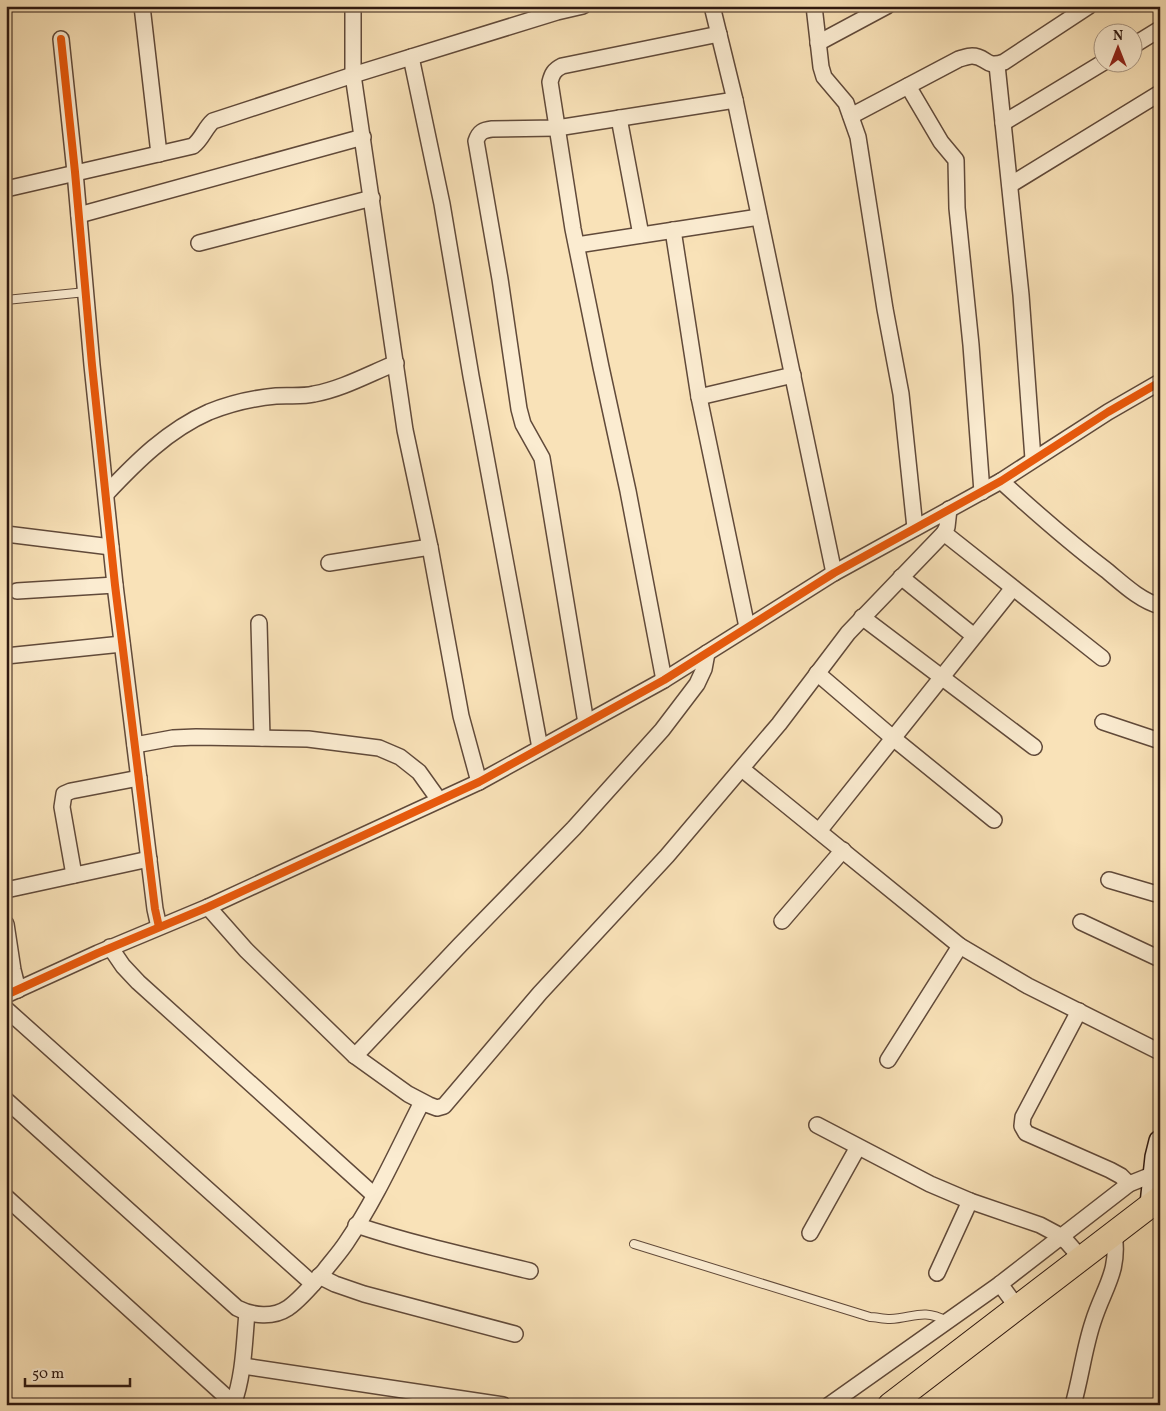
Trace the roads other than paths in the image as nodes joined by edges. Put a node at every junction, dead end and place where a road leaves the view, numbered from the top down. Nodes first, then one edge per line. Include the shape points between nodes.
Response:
1 (142, 6) edge
2 (353, 6) edge
3 (583, 6) edge
4 (712, 6) edge
5 (814, 6) edge
6 (887, 6) edge
7 (1089, 6) edge
8 (1160, 30) edge
9 (719, 34) junction
10 (61, 39) dead end
11 (1144, 39) edge
12 (818, 43) junction
13 (411, 57) junction
14 (997, 65) junction
15 (1094, 68) edge
16 (354, 75) junction
17 (908, 86) junction
18 (1160, 93) edge
19 (735, 100) junction
20 (851, 116) junction
21 (620, 118) junction
22 (1003, 123) junction
23 (558, 128) junction
24 (363, 137) junction
25 (159, 154) junction
26 (76, 172) junction
27 (1010, 185) junction
28 (6, 189) edge
29 (372, 198) junction
30 (79, 215) junction
31 (759, 217) junction
32 (673, 230) junction
33 (642, 235) junction
34 (199, 242) dead end
35 (577, 245) junction
36 (86, 292) junction
37 (6, 300) edge
38 (396, 363) junction
39 (793, 375) junction
40 (1160, 382) edge
41 (699, 397) junction
42 (1033, 459) junction
43 (1001, 481) junction
44 (982, 492) junction
45 (106, 494) junction
46 (950, 509) junction
47 (915, 528) junction
48 (944, 533) junction
49 (6, 534) edge
50 (112, 547) junction
51 (430, 547) junction
52 (329, 563) dead end
53 (834, 573) junction
54 (901, 577) junction
55 (116, 585) junction
56 (1013, 588) junction
57 (16, 591) dead end
58 (1160, 606) edge
59 (862, 617) junction
60 (259, 624) dead end
61 (748, 627) junction
62 (974, 636) junction
63 (122, 644) junction
64 (707, 653) junction
65 (6, 656) edge
66 (1102, 658) dead end
67 (817, 673) junction
68 (941, 678) junction
69 (664, 680) junction
70 (1103, 722) dead end
71 (586, 723) junction
72 (262, 738) junction
73 (893, 738) junction
74 (1160, 741) edge
75 (134, 745) junction
76 (1034, 747) dead end
77 (540, 748) junction
78 (742, 768) junction
79 (139, 778) junction
80 (479, 782) junction
81 (439, 800) junction
82 (994, 820) dead end
83 (819, 831) junction
84 (844, 850) junction
85 (149, 859) junction
86 (74, 875) junction
87 (1110, 880) dead end
88 (6, 890) edge
89 (1160, 894) edge
90 (208, 907) junction
91 (782, 921) dead end
92 (1081, 922) dead end
93 (6, 924) edge
94 (160, 927) junction
95 (960, 946) junction
96 (110, 947) junction
97 (1160, 959) edge
98 (12, 992) edge
99 (6, 1010) edge
100 (1079, 1011) junction
101 (1160, 1052) edge
102 (355, 1056) junction
103 (888, 1060) dead end
104 (6, 1100) edge
105 (422, 1102) junction
106 (817, 1125) dead end
107 (1160, 1141) edge
108 (858, 1147) junction
109 (1154, 1174) junction
110 (1130, 1184) junction
111 (374, 1195) junction
112 (6, 1197) edge
113 (970, 1201) junction
114 (1156, 1201) edge
115 (356, 1225) junction
116 (810, 1233) dead end
117 (1114, 1233) junction
118 (1061, 1237) junction
119 (634, 1244) dead end
120 (1081, 1258) junction
121 (530, 1271) dead end
122 (937, 1273) dead end
123 (316, 1280) junction
124 (1000, 1284) junction
125 (1018, 1307) junction
126 (248, 1313) junction
127 (947, 1321) junction
128 (515, 1334) dead end
129 (243, 1366) junction
130 (234, 1404) edge
131 (503, 1405) edge
132 (829, 1405) edge
133 (890, 1405) edge
134 (1073, 1405) edge

1 - 25 street
2 - 16 street
3 - 13 street
4 - 9 street
5 - 12 street
6 - 12 street
7 - 14 street
8 - 11 street
9 - 19 street
9 - 23 street via 556,69 550,82
10 - 26 street
12 - 20 street via 824,77 846,103
13 - 16 street
13 - 77 street via 442,204
14 - 17 street via 972,56 959,59
14 - 22 street
15 - 22 street
16 - 24 street
16 - 25 street via 213,121 193,146
17 - 20 street
17 - 44 street via 956,160 958,227
18 - 27 street
19 - 21 street
19 - 31 street
20 - 47 street via 858,137 901,394
21 - 23 street
21 - 33 street
22 - 27 street
23 - 35 street
23 - 71 street via 485,130 479,133 476,141 519,409 542,458
24 - 29 street
24 - 30 street
25 - 26 street
26 - 28 street
26 - 30 street
27 - 42 street
29 - 34 street
29 - 38 street
30 - 36 street
31 - 32 street
31 - 39 street
32 - 33 street
32 - 41 street
33 - 35 street
35 - 69 street
36 - 37 lane
36 - 45 street
38 - 45 street via 332,390 246,401 211,411 186,423 140,459
38 - 51 street
39 - 41 street
39 - 53 street
40 - 42 street
41 - 61 street
42 - 43 street
43 - 44 street
43 - 58 street via 1104,569 1143,599
44 - 46 street
45 - 50 street
46 - 47 street
46 - 48 street
47 - 53 street
48 - 54 street
48 - 56 street
49 - 50 street
50 - 55 street
51 - 52 street
51 - 80 street via 462,716
53 - 61 street
54 - 59 street
54 - 62 street
55 - 57 street
55 - 63 street
56 - 62 street
56 - 66 street
59 - 67 street
59 - 68 street
60 - 72 street
61 - 64 street
62 - 68 street
63 - 65 street
63 - 75 street
64 - 69 street
64 - 102 street via 698,684 662,730 574,828
67 - 73 street
67 - 78 street via 780,724
68 - 73 street
68 - 76 street
69 - 71 street
70 - 74 street
71 - 77 street
72 - 75 street via 173,738
72 - 81 street via 308,739 379,748 400,757 419,772
73 - 82 street
73 - 83 street
75 - 79 street
77 - 80 street
78 - 83 street
78 - 105 street via 668,856 540,992 450,1101 437,1108
79 - 85 street
79 - 86 street via 64,794 62,807
80 - 81 street
81 - 90 street
83 - 84 street
84 - 91 street
84 - 95 street
85 - 86 street
85 - 94 street
86 - 88 street
87 - 89 street
90 - 94 street
90 - 102 street via 246,950
92 - 97 street
93 - 98 street via 13,970
94 - 96 street
95 - 100 street via 1028,986
95 - 103 street
96 - 98 street
96 - 111 street via 138,982
99 - 123 street
100 - 101 street
100 - 110 street via 1022,1126 1026,1133 1110,1170
102 - 105 street
104 - 126 street via 237,1308
105 - 111 street
106 - 108 street
107 - 109 street
108 - 113 street
108 - 116 street
109 - 110 street
109 - 114 street
110 - 118 street
111 - 115 street
112 - 130 street
113 - 118 street via 1033,1222
113 - 122 street
114 - 117 main road
115 - 121 street
115 - 123 street
117 - 120 main road
117 - 134 street via 1115,1263 1093,1320
118 - 120 street
118 - 124 street
119 - 127 lane via 870,1317 890,1318 923,1313
120 - 125 main road
123 - 126 street via 287,1308 263,1315
123 - 128 street
124 - 125 street
124 - 127 street
125 - 133 main road
126 - 129 street
127 - 132 street
129 - 130 street
129 - 131 street

